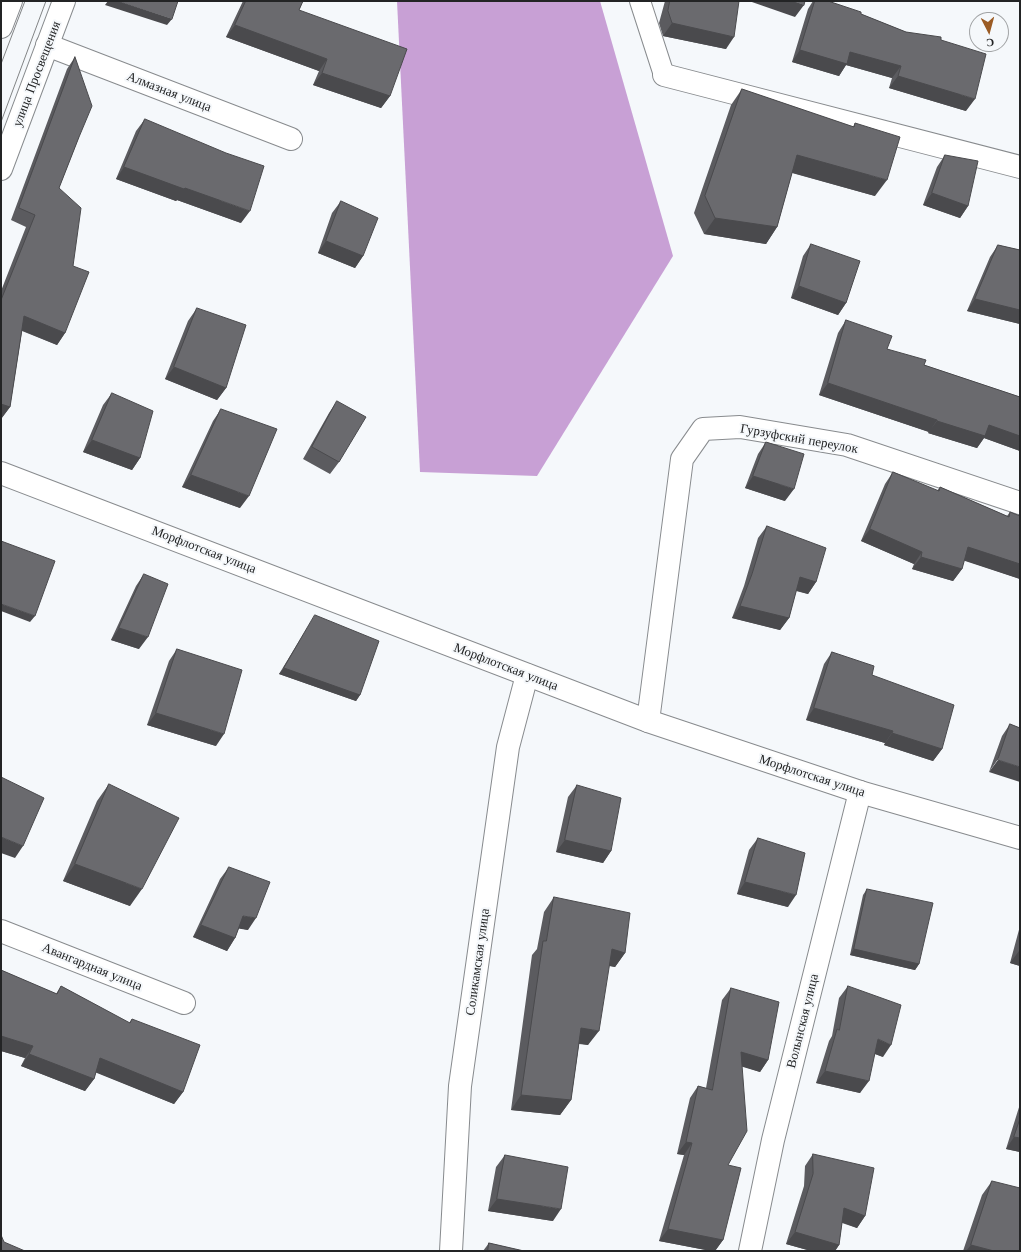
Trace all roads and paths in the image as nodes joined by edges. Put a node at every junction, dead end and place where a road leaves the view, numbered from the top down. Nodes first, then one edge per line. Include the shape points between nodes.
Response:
1 (11, 1) edge
2 (64, 1) edge
3 (640, 1) edge
4 (1, 27) edge
5 (47, 45) junction
6 (664, 75) joint
7 (291, 139) dead end
8 (1020, 167) edge
9 (1, 169) edge
10 (1, 473) edge
11 (1020, 503) edge
12 (527, 675) junction
13 (648, 721) junction
14 (860, 792) junction
15 (1020, 838) edge
16 (1, 931) edge
17 (184, 1003) dead end
18 (451, 1251) edge
19 (750, 1251) edge

1 - 4 street
2 - 5 street, улица Просвещения
3 - 6 lane
5 - 7 street, Алмазная улица
5 - 9 street, улица Просвещения
6 - 8 street
10 - 12 street, Морфлотская улица
11 - 13 street, Гурзуфский переулок via 847,445 740,428 703,429 682,459
12 - 13 street, Морфлотская улица
12 - 18 street, Соликамская улица via 508,747 460,1086
13 - 14 street, Морфлотская улица
14 - 15 street, Морфлотская улица
14 - 19 street, Волынская улица via 773,1140
16 - 17 street, Авангардная улица

